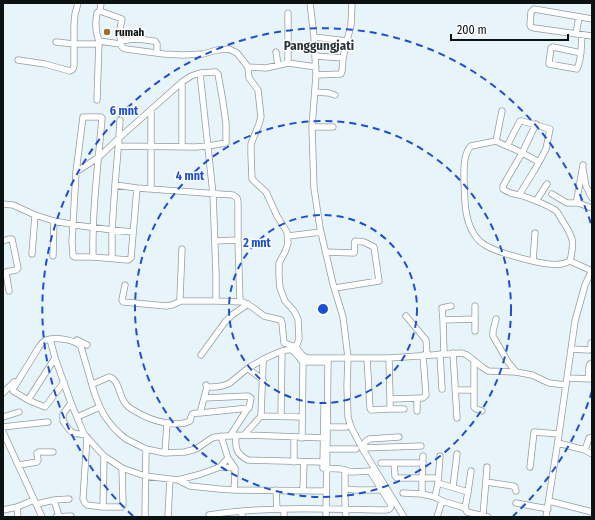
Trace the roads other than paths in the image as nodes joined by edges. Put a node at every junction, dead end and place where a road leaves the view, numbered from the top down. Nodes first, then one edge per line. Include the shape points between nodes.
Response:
1 (78, 3) edge
2 (101, 3) edge
3 (310, 3) edge
4 (352, 3) edge
5 (100, 11) junction
6 (288, 13) dead end
7 (579, 17) junction
8 (592, 19) edge
9 (580, 34) junction
10 (592, 36) edge
11 (314, 37) junction
12 (347, 41) junction
13 (56, 42) dead end
14 (121, 42) junction
15 (99, 43) junction
16 (74, 44) junction
17 (157, 52) junction
18 (276, 52) dead end
19 (581, 52) junction
20 (315, 56) junction
21 (343, 58) junction
22 (18, 60) dead end
23 (288, 63) junction
24 (278, 65) junction
25 (248, 67) junction
26 (316, 67) junction
27 (200, 73) junction
28 (316, 75) junction
29 (182, 82) junction
30 (315, 92) junction
31 (335, 95) dead end
32 (97, 100) dead end
33 (151, 110) junction
34 (502, 111) dead end
35 (120, 120) dead end
36 (536, 124) junction
37 (332, 126) dead end
38 (312, 127) junction
39 (119, 138) junction
40 (496, 141) junction
41 (119, 146) junction
42 (152, 146) junction
43 (208, 146) junction
44 (507, 146) junction
45 (182, 147) junction
46 (522, 153) junction
47 (99, 156) junction
48 (539, 162) junction
49 (76, 172) junction
50 (547, 184) dead end
51 (115, 185) junction
52 (137, 188) junction
53 (151, 189) junction
54 (213, 194) junction
55 (552, 194) dead end
56 (519, 195) junction
57 (592, 198) edge
58 (536, 201) junction
59 (578, 203) junction
60 (3, 204) edge
61 (592, 208) edge
62 (35, 215) junction
63 (54, 221) junction
64 (73, 224) junction
65 (94, 227) junction
66 (112, 230) junction
67 (133, 232) junction
68 (321, 232) junction
69 (536, 233) dead end
70 (288, 236) junction
71 (238, 240) junction
72 (3, 241) edge
73 (215, 241) junction
74 (182, 249) dead end
75 (326, 252) junction
76 (32, 254) dead end
77 (53, 256) dead end
78 (93, 257) junction
79 (112, 258) junction
80 (533, 261) junction
81 (570, 261) junction
82 (592, 270) edge
83 (125, 285) dead end
84 (335, 288) junction
85 (9, 291) dead end
86 (181, 301) junction
87 (216, 301) junction
88 (240, 302) junction
89 (248, 304) junction
90 (451, 306) dead end
91 (475, 306) dead end
92 (406, 316) dead end
93 (496, 318) dead end
94 (475, 319) junction
95 (443, 320) junction
96 (475, 331) dead end
97 (50, 339) junction
98 (591, 343) edge
99 (87, 345) dead end
100 (296, 347) junction
101 (570, 349) junction
102 (282, 351) junction
103 (453, 353) junction
104 (442, 354) junction
105 (201, 355) dead end
106 (425, 355) junction
107 (55, 358) junction
108 (348, 358) junction
109 (367, 358) junction
110 (390, 358) junction
111 (264, 359) junction
112 (474, 361) junction
113 (302, 362) junction
114 (326, 362) junction
115 (592, 363) edge
116 (250, 370) dead end
117 (516, 372) junction
118 (567, 378) junction
119 (590, 379) edge
120 (263, 380) junction
121 (64, 382) junction
122 (92, 384) junction
123 (566, 386) junction
124 (442, 388) dead end
125 (455, 390) junction
126 (474, 390) junction
127 (3, 393) edge
128 (204, 398) junction
129 (417, 398) junction
130 (390, 399) junction
131 (28, 400) junction
132 (71, 404) junction
133 (100, 407) junction
134 (248, 408) junction
135 (390, 409) junction
136 (404, 409) dead end
137 (417, 411) dead end
138 (482, 411) dead end
139 (20, 412) dead end
140 (200, 413) junction
141 (261, 416) junction
142 (281, 416) junction
143 (3, 417) edge
144 (77, 417) junction
145 (302, 417) junction
146 (457, 418) dead end
147 (48, 422) dead end
148 (167, 423) junction
149 (3, 427) edge
150 (327, 427) junction
151 (346, 427) dead end
152 (3, 432) edge
153 (559, 434) junction
154 (85, 435) junction
155 (244, 435) junction
156 (222, 436) junction
157 (233, 436) junction
158 (399, 437) dead end
159 (294, 438) junction
160 (302, 438) junction
161 (325, 438) junction
162 (592, 438) edge
163 (558, 443) junction
164 (421, 446) dead end
165 (363, 448) junction
166 (146, 449) junction
167 (327, 449) junction
168 (356, 449) dead end
169 (585, 450) junction
170 (53, 452) dead end
171 (165, 453) junction
172 (457, 454) dead end
173 (592, 454) edge
174 (104, 456) junction
175 (423, 456) dead end
176 (440, 456) dead end
177 (228, 458) junction
178 (294, 462) junction
179 (304, 462) junction
180 (381, 463) dead end
181 (394, 463) junction
182 (423, 463) junction
183 (19, 465) junction
184 (324, 466) junction
185 (220, 467) junction
186 (487, 467) dead end
187 (530, 467) dead end
188 (122, 468) junction
189 (235, 468) junction
190 (345, 470) junction
191 (470, 471) dead end
192 (145, 476) junction
193 (190, 477) junction
194 (422, 478) junction
195 (170, 479) junction
196 (178, 480) junction
197 (438, 480) junction
198 (486, 482) junction
199 (190, 486) junction
200 (454, 487) junction
201 (346, 489) junction
202 (234, 490) junction
203 (276, 490) junction
204 (303, 490) junction
205 (381, 490) junction
206 (324, 491) junction
207 (516, 491) dead end
208 (468, 492) junction
209 (403, 493) dead end
210 (422, 494) junction
211 (435, 497) junction
212 (69, 498) dead end
213 (54, 500) junction
214 (442, 501) junction
215 (549, 501) junction
216 (36, 502) junction
217 (516, 503) dead end
218 (103, 506) junction
219 (17, 507) junction
220 (277, 509) junction
221 (284, 509) junction
222 (324, 509) junction
223 (548, 509) junction
224 (3, 510) edge
225 (345, 510) junction
226 (466, 512) edge
227 (592, 512) edge
228 (242, 514) edge
229 (209, 515) dead end
230 (71, 516) edge
231 (18, 517) edge
232 (42, 517) edge
233 (58, 517) edge
234 (146, 517) edge
235 (168, 517) edge
236 (284, 517) edge
237 (322, 517) edge
238 (326, 517) edge
239 (346, 517) edge
240 (404, 517) edge
241 (438, 517) edge
242 (486, 517) edge
243 (546, 517) edge

1 - 16 street
2 - 5 street
3 - 11 street
4 - 12 street
5 - 14 street via 122,19 119,34
5 - 15 street via 97,13 95,25
6 - 23 street
7 - 8 street
7 - 9 street
7 - 9 street via 533,10 530,25
9 - 10 street
9 - 19 street
11 - 12 street
11 - 20 street
12 - 21 street
13 - 16 street
14 - 15 street
14 - 17 street via 126,49
14 - 17 street via 138,39 155,41
15 - 16 street
15 - 32 street
16 - 22 street via 74,66 70,71
17 - 25 street via 198,54 229,49 237,52
18 - 24 street
19 - 19 street via 577,69 548,63 553,47
20 - 21 street
20 - 26 street
21 - 28 street via 341,74
23 - 24 street
23 - 26 street
24 - 25 street via 266,68
25 - 70 street via 249,78 258,90 261,117 251,144 252,179 266,192
26 - 28 street
27 - 29 street
27 - 43 street
27 - 43 street via 218,74 226,123 226,143
28 - 30 street
29 - 33 street
29 - 45 street
30 - 31 street
30 - 38 street
33 - 39 street
33 - 42 street
34 - 40 street
35 - 39 street
36 - 44 street via 520,122
36 - 46 street
36 - 48 street via 550,129 546,149
37 - 38 street
38 - 68 street via 314,188
39 - 41 street
39 - 47 street
40 - 44 street
40 - 80 street via 471,146 468,149 464,168 464,201 467,217 474,235 485,245
41 - 42 street
41 - 51 street
42 - 45 street
42 - 53 street
43 - 45 street
43 - 54 street
44 - 46 street
46 - 48 street
46 - 56 street via 503,186 504,190
47 - 49 street
47 - 49 street via 102,118 83,117
47 - 65 street
48 - 56 street
49 - 64 street
50 - 58 street
51 - 52 street
51 - 66 street
52 - 53 street
52 - 67 street
53 - 54 street
54 - 71 street via 233,195 237,198
54 - 73 street
55 - 59 street via 567,203
56 - 58 street
57 - 59 street via 586,186 583,165 576,199
58 - 81 street via 555,210 570,233 573,242
59 - 61 street
60 - 62 street via 13,205
62 - 63 street
62 - 76 street
63 - 64 street
63 - 77 street
64 - 65 street
64 - 78 street via 73,256
65 - 66 street
65 - 78 street
66 - 67 street
66 - 79 street
67 - 79 street via 131,258
68 - 70 street
68 - 75 street
69 - 80 street
70 - 100 street via 288,247 278,266 283,296 298,319
71 - 73 street
71 - 88 street
72 - 85 street via 12,239 18,268 6,272
73 - 87 street
74 - 86 street
75 - 84 street
75 - 84 street via 354,253 356,241 374,247 379,281
78 - 79 street
80 - 81 street via 556,265
81 - 82 street
82 - 101 street via 578,308
83 - 86 street via 123,302 166,306
84 - 108 street via 343,317
86 - 87 street
87 - 88 street
88 - 89 street
89 - 100 street via 264,316 281,320 284,343
89 - 105 street via 225,322
90 - 95 street via 442,308
91 - 94 street
92 - 106 street via 426,340
93 - 117 street via 493,331 495,340
94 - 95 street
94 - 96 street
95 - 104 street
97 - 107 street
97 - 122 street via 73,341 80,345
97 - 131 street via 41,344 13,389
98 - 101 street via 589,350
99 - 127 street via 68,336 48,336 40,339 11,385
100 - 108 street via 307,358
101 - 118 street
102 - 111 street
102 - 113 street via 291,350
102 - 142 street
103 - 104 street
103 - 112 street via 464,354
103 - 125 street
104 - 106 street
104 - 124 street
106 - 110 street
106 - 129 street via 426,394
107 - 121 street
107 - 131 street
108 - 109 street
108 - 165 street via 348,417
109 - 110 street
109 - 135 street via 370,408
110 - 130 street
111 - 120 street
111 - 128 street via 226,385 207,386
112 - 117 street via 488,371
112 - 126 street
113 - 114 street
113 - 145 street
114 - 150 street
114 - 161 street
115 - 119 street via 589,367
116 - 120 street
117 - 123 street via 532,374 549,383
118 - 119 street
118 - 123 street
120 - 141 street
121 - 131 street via 45,407
121 - 132 street
122 - 133 street
122 - 148 street via 109,377 113,378 128,406 147,418
123 - 153 street
125 - 126 street
125 - 146 street
126 - 138 street via 474,407
128 - 134 street via 250,396
128 - 140 street
129 - 130 street
129 - 137 street
130 - 135 street
132 - 144 street
132 - 154 street via 63,414 63,421 72,433
133 - 144 street
133 - 166 street via 112,426 126,440
134 - 140 street
134 - 157 street
135 - 136 street
139 - 143 street
140 - 148 street via 192,413 190,421 182,424
141 - 142 street
141 - 155 street
142 - 145 street
144 - 154 street
145 - 160 street
147 - 149 street
148 - 171 street
150 - 151 street
150 - 161 street
152 - 183 street
153 - 163 street
153 - 187 street via 533,433
154 - 174 street
154 - 218 street via 83,499 86,505
155 - 157 street
155 - 159 street
156 - 157 street
156 - 171 street via 212,438 192,450
156 - 177 street
157 - 178 street via 236,448 248,460
158 - 165 street via 369,439
159 - 160 street
159 - 178 street
160 - 161 street
161 - 167 street
161 - 184 street
162 - 169 street via 589,438
163 - 169 street
163 - 215 street
164 - 165 street
165 - 240 street
166 - 171 street
166 - 192 street
167 - 168 street
167 - 184 street
169 - 173 street
170 - 183 street via 39,452 37,462
172 - 200 street
174 - 188 street
174 - 218 street
175 - 182 street
176 - 197 street
177 - 185 street
177 - 189 street
178 - 179 street
179 - 184 street
179 - 204 street
180 - 181 street
181 - 182 street
181 - 194 street via 397,478
182 - 194 street
183 - 216 street
184 - 190 street
184 - 206 street
185 - 189 street
185 - 193 street
186 - 198 street
188 - 192 street
188 - 218 street via 122,507
189 - 202 street
190 - 201 street
190 - 205 street via 370,471
191 - 208 street
192 - 195 street
192 - 234 street
193 - 196 street
193 - 199 street
194 - 197 street
194 - 210 street
195 - 196 street
195 - 235 street
196 - 199 street
197 - 200 street
197 - 211 street
198 - 207 street via 513,486
198 - 242 street
199 - 202 street
200 - 208 street
201 - 205 street
201 - 225 street
202 - 203 street
203 - 204 street
203 - 220 street
204 - 206 street
205 - 225 street via 391,506 389,510
206 - 222 street
208 - 226 street
209 - 210 street
210 - 211 street
211 - 214 street
212 - 213 street
213 - 216 street
213 - 233 street
214 - 226 street
214 - 241 street
215 - 223 street
215 - 227 street
216 - 219 street
216 - 232 street
217 - 223 street
219 - 224 street
219 - 231 street
220 - 221 street
220 - 228 street
221 - 222 street
221 - 236 street
222 - 225 street
222 - 237 street
222 - 238 street
223 - 243 street
225 - 239 street
226 - 242 street
228 - 229 street
230 - 233 street

